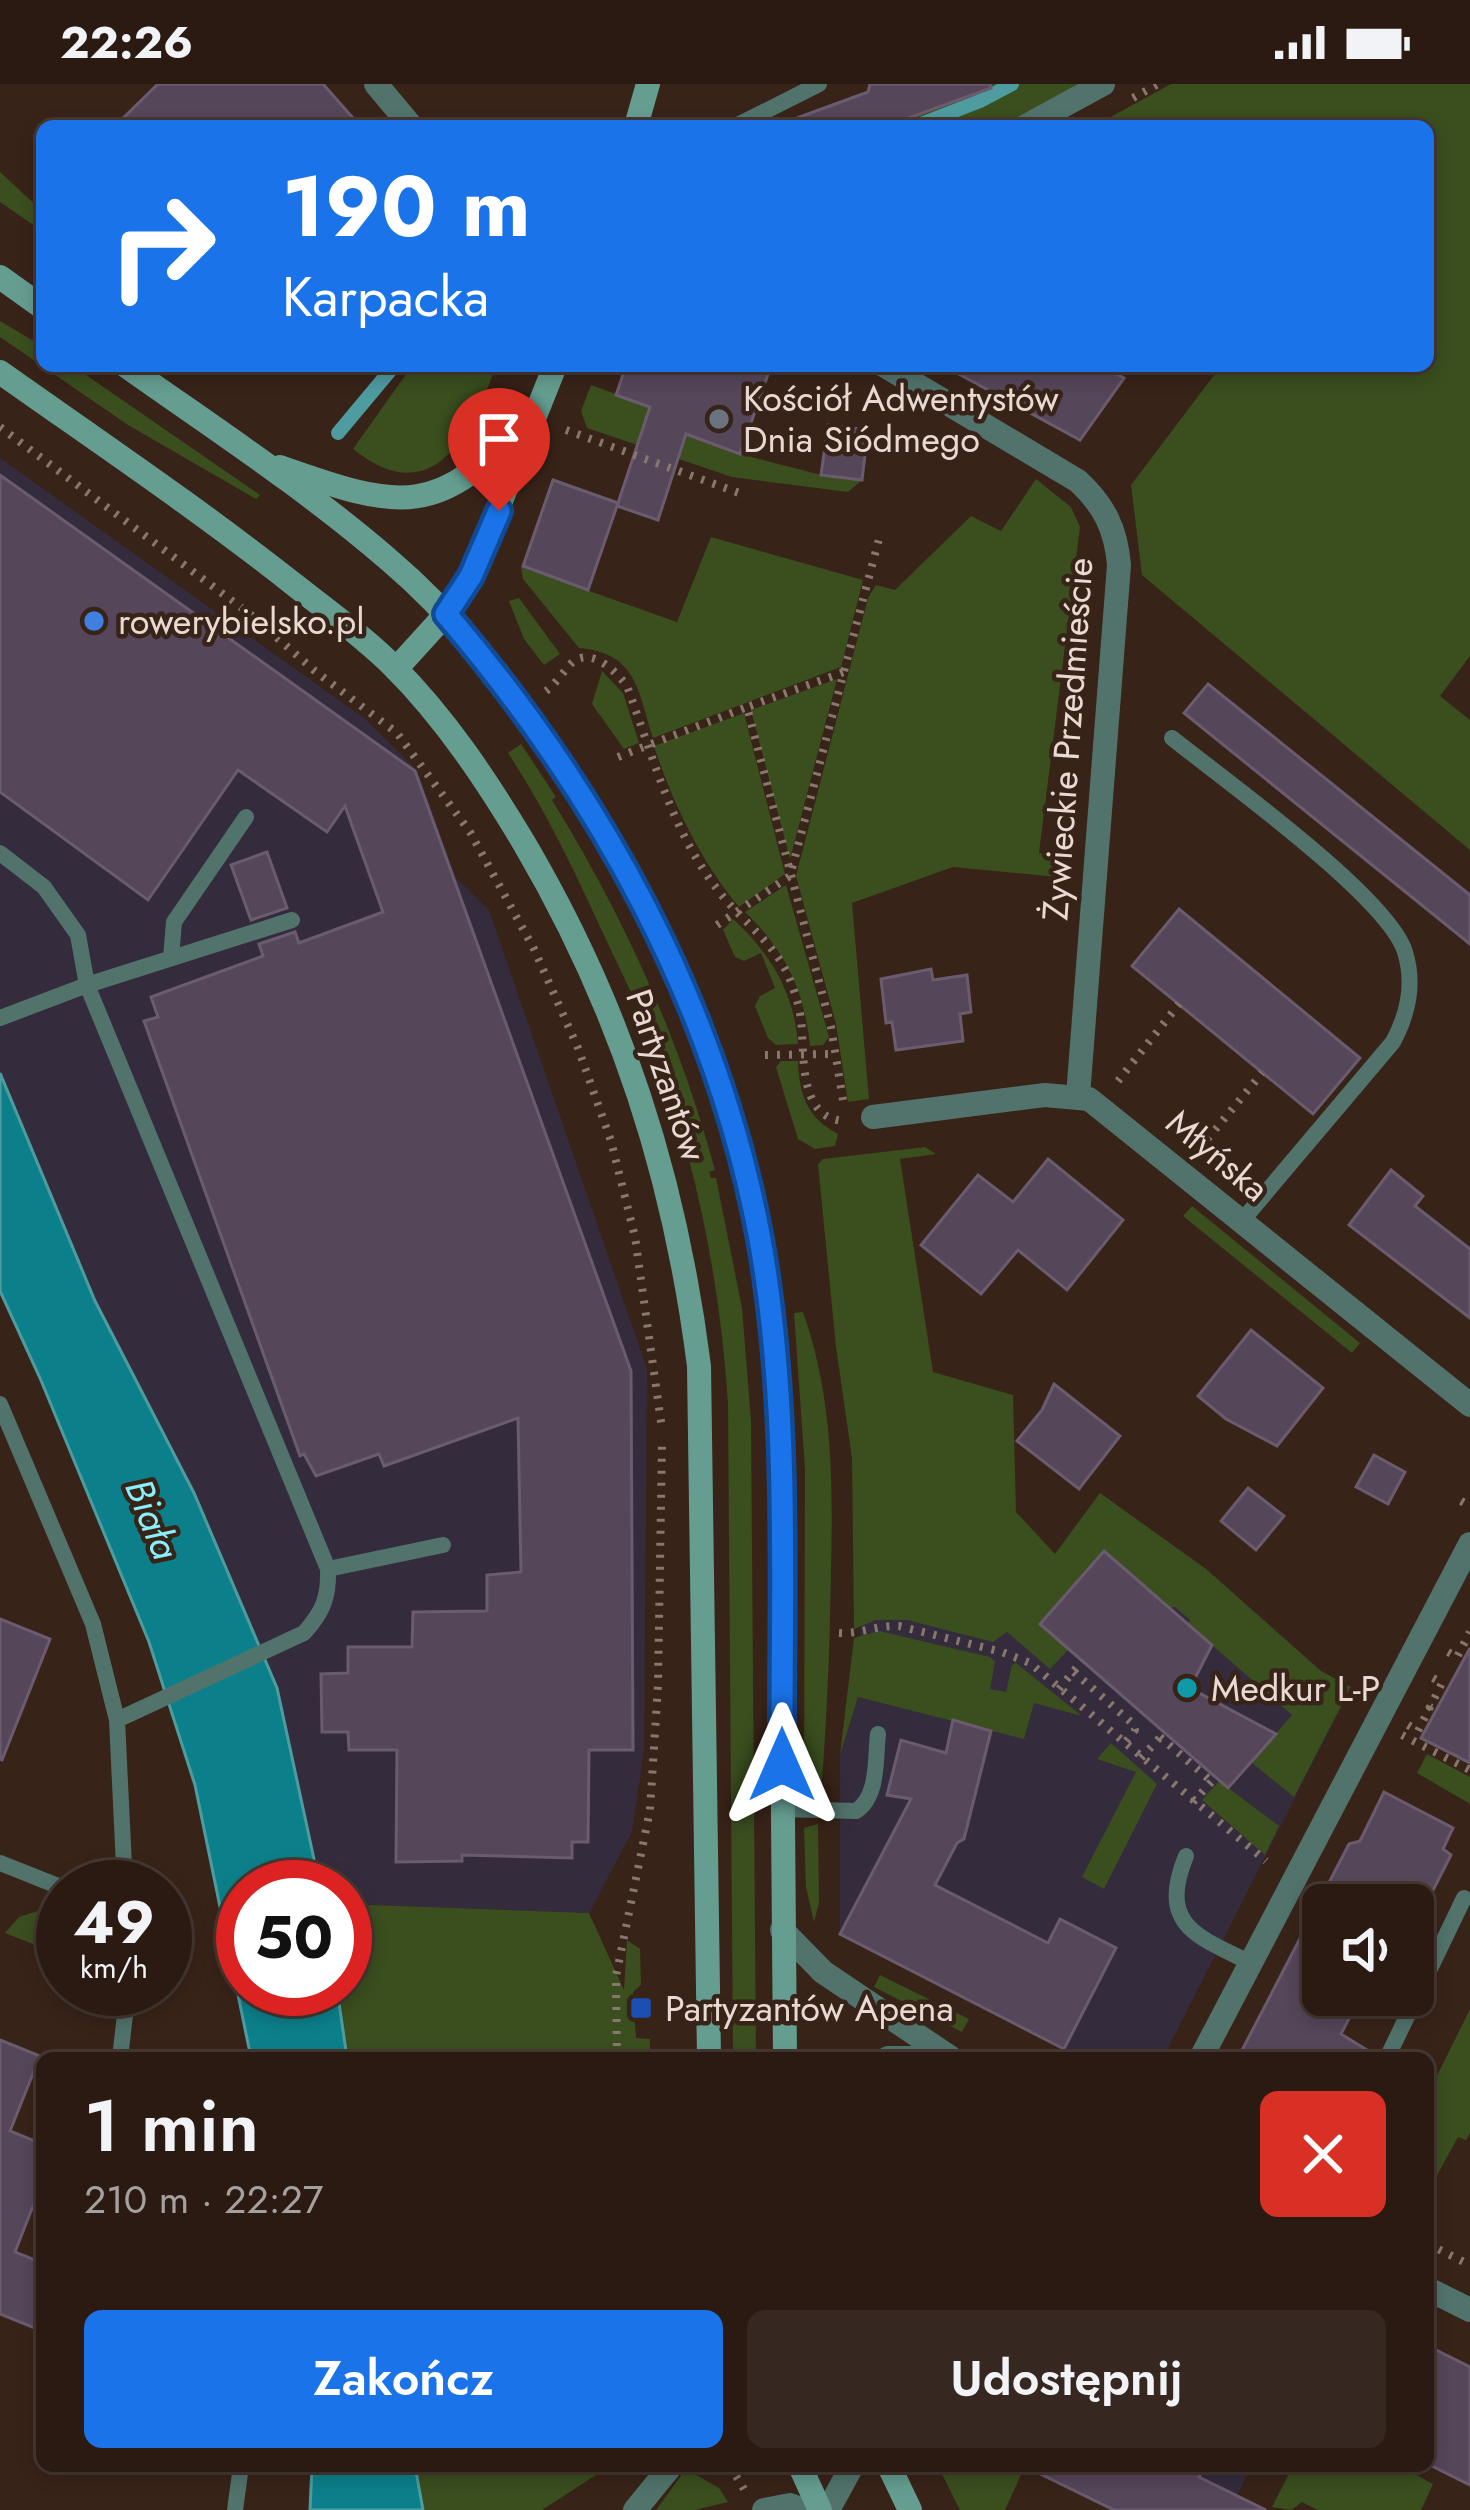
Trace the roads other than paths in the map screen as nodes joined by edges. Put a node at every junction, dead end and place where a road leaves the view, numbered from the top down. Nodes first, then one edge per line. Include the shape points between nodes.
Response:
1 (376, 84) edge
2 (648, 84) edge
3 (819, 84) edge
4 (1102, 84) edge
5 (406, 120) edge
6 (638, 120) edge
7 (748, 120) edge
8 (1037, 120) edge
9 (0, 277) edge
10 (36, 303) edge
11 (0, 372) edge
12 (134, 372) edge
13 (553, 372) edge
14 (895, 372) edge
15 (542, 402) junction
16 (257, 459) junction
17 (446, 614) junction
18 (396, 669) junction
19 (1172, 738) dead end
20 (246, 817) dead end
21 (0, 853) edge
22 (292, 920) dead end
23 (171, 958) junction
24 (87, 985) junction
25 (0, 1018) edge
26 (1078, 1096) junction
27 (860, 1119) road end
28 (1241, 1222) junction
29 (0, 1404) edge
30 (1470, 1405) edge
31 (1470, 1544) edge
32 (443, 1545) dead end
33 (328, 1568) junction
34 (117, 1720) junction
35 (878, 1734) dead end
36 (782, 1809) junction
37 (1186, 1856) dead end
38 (124, 1860) edge
39 (0, 1863) edge
40 (36, 1877) edge
41 (1464, 1898) dead end
42 (782, 1930) junction
43 (1251, 1963) junction
44 (125, 2016) edge
45 (121, 2052) edge
46 (709, 2052) edge
47 (785, 2052) edge
48 (942, 2052) edge
49 (1204, 2052) edge
50 (1390, 2052) edge
51 (1434, 2292) edge
52 (1470, 2310) edge
53 (240, 2472) edge
54 (665, 2472) edge
55 (803, 2472) edge
56 (848, 2472) edge
57 (892, 2472) edge
58 (756, 2503) edge
59 (235, 2510) edge
60 (635, 2510) edge
61 (804, 2510) edge
62 (824, 2510) edge
63 (910, 2510) edge

1 - 5 street
2 - 6 main road
3 - 7 lane
4 - 8 street
9 - 10 main road
11 - 18 main road, Partyzantów via 257,556
12 - 16 main road, Partyzantów
13 - 15 main road
14 - 26 street, Żywieckie Przedmieście via 1078,481 1097,499 1118,542
15 - 16 main road via 475,472 426,497 370,496
15 - 17 main road via 471,576
16 - 17 main road, Partyzantów via 391,561
17 - 18 main road
17 - 36 main road, Partyzantów via 523,709 634,882 687,997 742,1163 776,1372
18 - 46 main road, Partyzantów via 506,813 576,934 670,1193 699,1366
19 - 28 lane via 1360,890 1396,932 1410,978 1393,1042
20 - 23 lane via 174,922
21 - 24 lane via 44,887 78,935
22 - 23 lane
23 - 24 lane
24 - 25 lane
24 - 33 lane
26 - 27 street
26 - 28 street, Młyńska via 1100,1104
28 - 30 street, Młyńska
29 - 34 lane via 93,1624
31 - 43 street
32 - 33 lane
33 - 34 lane via 321,1615 304,1633
34 - 38 lane
35 - 36 lane via 864,1806
36 - 42 main road, Partyzantów
37 - 43 lane via 1175,1897 1181,1920
39 - 40 lane
41 - 50 lane
42 - 47 main road, Partyzantów
42 - 48 street via 823,1972
43 - 49 street
44 - 45 lane
51 - 52 street
53 - 59 lane
54 - 60 street
55 - 62 main road
56 - 62 street
57 - 63 main road
58 - 61 street

